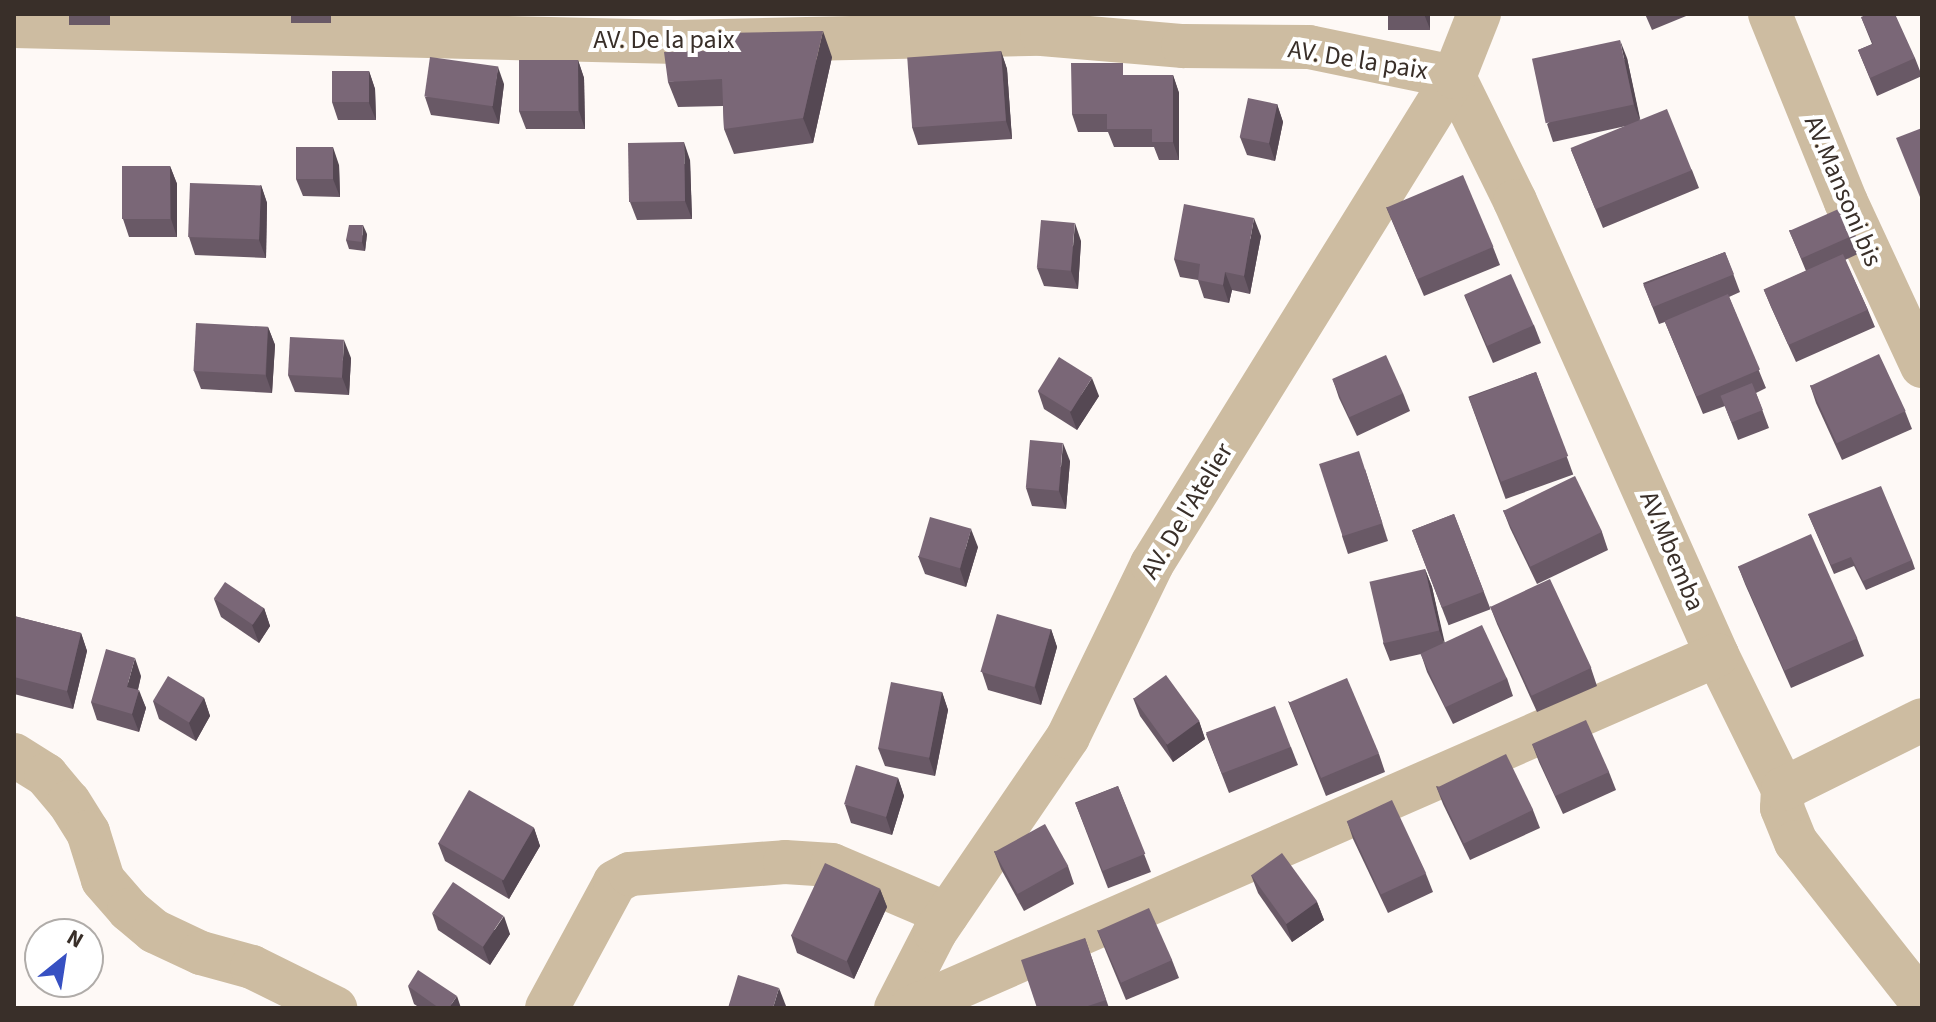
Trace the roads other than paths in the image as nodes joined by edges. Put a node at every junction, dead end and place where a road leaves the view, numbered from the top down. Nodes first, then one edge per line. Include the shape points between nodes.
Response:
1 (1479, 14) edge
2 (1770, 14) edge
3 (38, 22) edge
4 (1454, 77) junction
5 (1922, 366) edge
6 (1717, 655) junction
7 (1922, 720) edge
8 (14, 755) edge
9 (1783, 789) junction
10 (947, 914) junction
11 (1922, 1002) edge
12 (335, 1008) edge
13 (547, 1008) edge
14 (896, 1008) edge
15 (911, 1008) edge

1 - 4 street, AV. De l'Atelier
2 - 5 street, AV.Mansoni bis via 1846,202
3 - 4 street, AV. De la paix via 677,42 1042,34 1183,46 1309,47
4 - 6 street, AV.Mbemba via 1515,201
4 - 10 street, AV. De l'Atelier via 1152,564 1068,737
6 - 9 street, AV.Mbemba
6 - 15 street
7 - 9 street
8 - 12 street via 46,775 69,802 88,832 103,880 154,931 201,953 252,967
9 - 11 street, AV.Mbemba via 1782,808 1796,842
10 - 13 street via 832,865 785,862 630,874 615,882
10 - 14 street, AV. De l'Atelier

